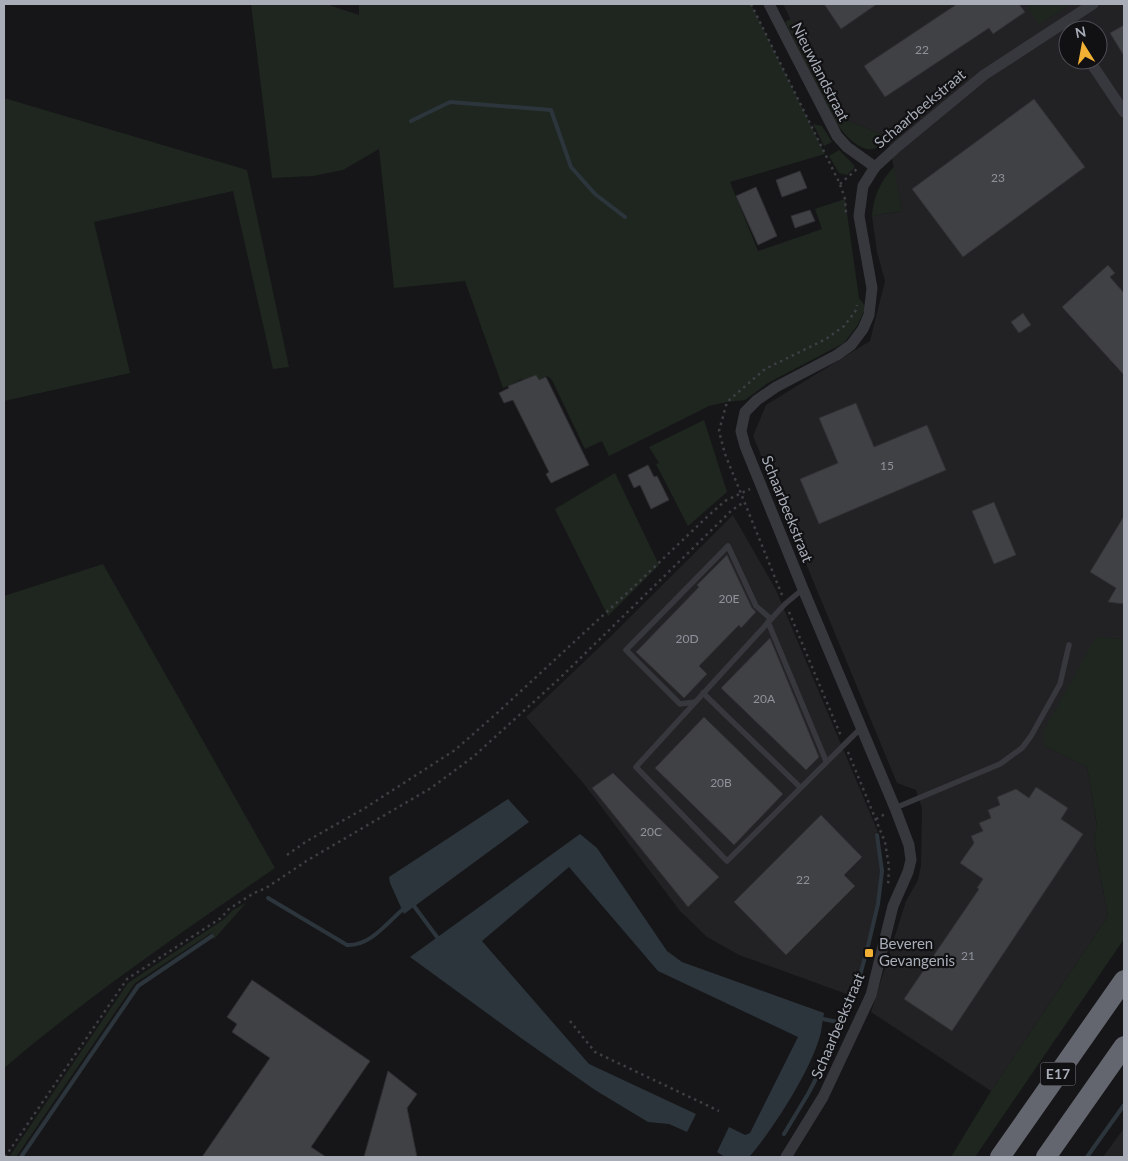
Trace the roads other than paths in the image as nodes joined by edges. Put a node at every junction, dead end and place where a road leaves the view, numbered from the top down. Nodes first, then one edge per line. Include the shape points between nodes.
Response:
1 (769, 4) edge
2 (1094, 4) edge
3 (1073, 20) edge
4 (1058, 30) edge
5 (1096, 70) edge
6 (1124, 112) edge
7 (875, 167) junction
8 (802, 589) junction
9 (770, 621) junction
10 (1069, 645) dead end
11 (703, 693) junction
12 (695, 702) junction
13 (861, 728) junction
14 (826, 762) junction
15 (800, 788) junction
16 (895, 808) junction
17 (1124, 980) edge
18 (1124, 1046) edge
19 (786, 1157) edge
20 (1000, 1157) edge
21 (1046, 1157) edge

1 - 7 street, Nieuwlandstraat via 837,136
2 - 3 street, Schaarbeekstraat
4 - 7 street, Schaarbeekstraat via 984,75
5 - 6 street
7 - 8 street, Schaarbeekstraat via 863,186 859,216 872,288 872,302 864,328 851,345 837,355 757,400 745,412 741,431
8 - 9 lane
8 - 13 street, Schaarbeekstraat
9 - 11 lane
9 - 12 lane via 756,606 728,546 626,650 680,704
9 - 14 lane
10 - 16 lane via 1060,684 1022,748 1000,764
11 - 12 lane
11 - 15 lane
12 - 15 lane via 636,767 727,861
13 - 14 lane
13 - 16 street, Schaarbeekstraat
14 - 15 lane
16 - 19 street, Schaarbeekstraat via 911,860 893,906 871,995 823,1097
17 - 20 highway, E17
18 - 21 highway, E17

